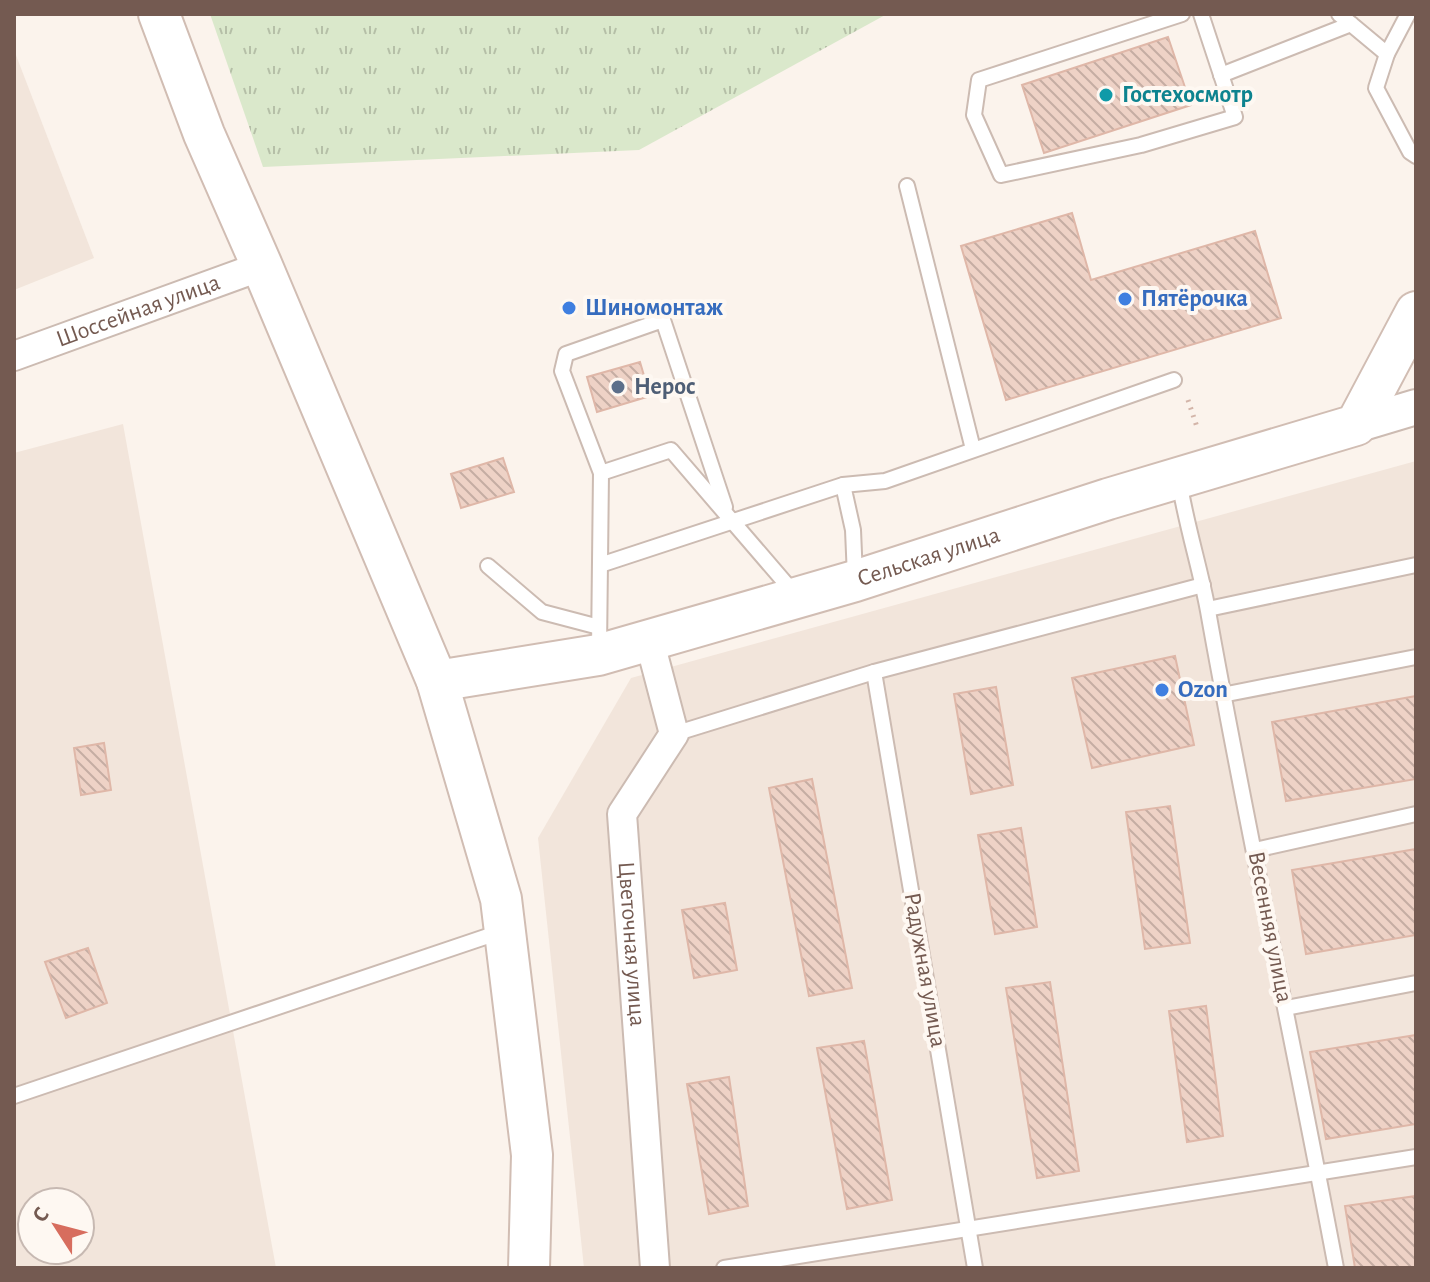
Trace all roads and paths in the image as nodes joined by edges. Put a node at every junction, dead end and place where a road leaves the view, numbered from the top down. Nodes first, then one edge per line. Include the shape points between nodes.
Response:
1 (159, 14) edge
2 (1182, 14) edge
3 (1201, 14) edge
4 (1339, 14) edge
5 (1408, 14) edge
6 (1351, 24) junction
7 (1387, 54) junction
8 (1221, 75) junction
9 (1416, 156) edge
10 (907, 186) dead end
11 (262, 266) junction
12 (1416, 312) edge
13 (14, 356) edge
14 (1174, 380) dead end
15 (1187, 393) dead end
16 (1416, 407) edge
17 (1356, 425) junction
18 (1198, 430) dead end
19 (973, 449) junction
20 (601, 473) junction
21 (1178, 478) junction
22 (843, 485) junction
23 (730, 518) junction
24 (600, 565) junction
25 (1416, 565) edge
26 (488, 566) dead end
27 (855, 581) junction
28 (1203, 585) junction
29 (797, 596) junction
30 (1208, 609) junction
31 (649, 639) junction
32 (599, 641) junction
33 (1416, 657) edge
34 (874, 672) junction
35 (437, 681) junction
36 (1222, 695) junction
37 (674, 734) junction
38 (1416, 814) edge
39 (1255, 850) junction
40 (504, 930) junction
41 (1416, 983) edge
42 (1286, 1008) junction
43 (14, 1096) edge
44 (1416, 1157) edge
45 (1318, 1174) junction
46 (968, 1229) junction
47 (529, 1268) edge
48 (655, 1268) edge
49 (724, 1268) edge
50 (975, 1268) edge
51 (1336, 1268) edge

1 - 11 main road
2 - 8 lane via 979,80 974,115 1001,175 1141,145 1235,117
3 - 8 lane
4 - 6 lane
5 - 7 lane
6 - 7 lane
6 - 8 lane
7 - 9 lane via 1376,88
10 - 19 lane
11 - 13 street, Шоссейная улица
11 - 35 main road
12 - 17 main road
14 - 19 lane
15 - 18 path
16 - 17 street, Сельская улица
17 - 21 main road, Сельская улица
19 - 22 lane via 885,481
20 - 23 lane via 671,450
20 - 23 lane via 562,371 566,354 663,320
20 - 24 lane
21 - 27 main road, Сельская улица
21 - 28 lane, Весенняя улица
22 - 23 lane
22 - 27 lane via 853,530
23 - 24 lane
23 - 29 lane
24 - 32 lane
25 - 30 lane
26 - 32 lane via 542,612
27 - 29 main road, Сельская улица
28 - 30 lane, Весенняя улица
28 - 34 lane
29 - 31 main road, Сельская улица
30 - 36 lane, Весенняя улица
31 - 32 main road, Сельская улица
31 - 37 street
32 - 35 main road, Сельская улица
33 - 36 lane
34 - 37 lane
34 - 46 lane, Радужная улица
35 - 40 main road via 501,899
36 - 39 lane, Весенняя улица
37 - 48 street, Цветочная улица via 622,814
38 - 39 lane
39 - 42 lane, Весенняя улица
40 - 43 lane
40 - 47 main road via 532,1155
41 - 42 lane
42 - 45 lane, Весенняя улица
44 - 45 lane
45 - 46 lane
45 - 51 lane, Весенняя улица
46 - 49 lane
46 - 50 lane, Радужная улица

